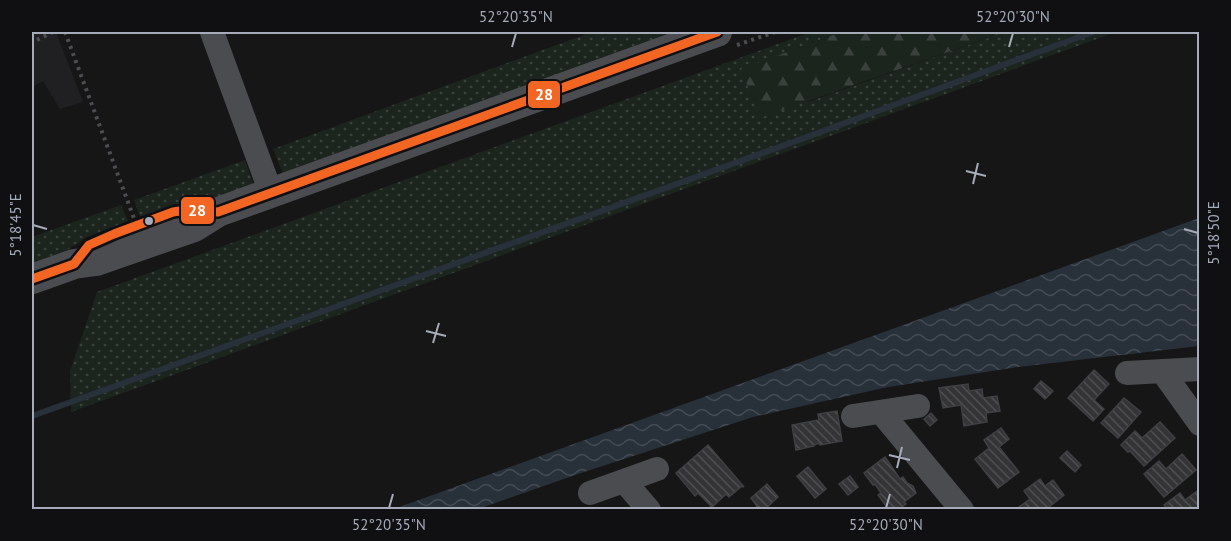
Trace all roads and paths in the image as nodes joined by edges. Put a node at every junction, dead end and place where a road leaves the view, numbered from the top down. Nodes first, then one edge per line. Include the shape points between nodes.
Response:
1 (53, 32) edge
2 (65, 32) edge
3 (212, 32) edge
4 (717, 32) edge
5 (37, 40) dead end
6 (272, 193) junction
7 (218, 212) junction
8 (136, 226) junction
9 (74, 264) junction
10 (32, 279) edge
11 (1200, 369) edge
12 (1162, 371) junction
13 (1126, 373) dead end
14 (918, 406) dead end
15 (881, 411) junction
16 (853, 416) dead end
17 (1200, 424) edge
18 (657, 469) dead end
19 (624, 481) junction
20 (590, 493) dead end
21 (649, 510) edge
22 (962, 510) edge

1 - 5 path
2 - 8 path
3 - 6 street
4 - 6 street
6 - 7 street
7 - 8 street via 173,212
7 - 9 street via 194,227 96,261
8 - 9 street via 89,245
9 - 10 street
11 - 12 street
12 - 13 street
12 - 17 street
14 - 15 street
15 - 16 street
15 - 22 street
18 - 19 street
19 - 20 street
19 - 21 street

